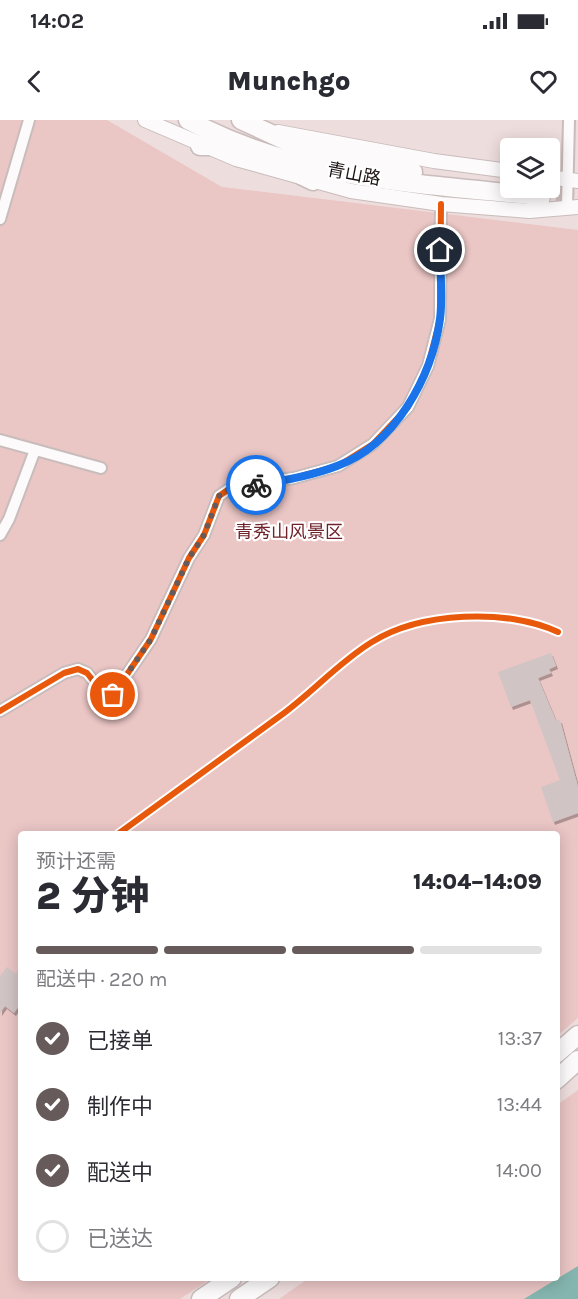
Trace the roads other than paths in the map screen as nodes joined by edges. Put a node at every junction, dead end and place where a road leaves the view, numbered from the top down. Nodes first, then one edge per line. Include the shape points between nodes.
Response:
1 (30, 120) edge
2 (145, 120) edge
3 (188, 120) edge
4 (242, 120) edge
5 (569, 120) edge
6 (262, 125) edge
7 (201, 146) junction
8 (242, 146) junction
9 (500, 170) edge
10 (573, 180) edge
11 (313, 182) junction
12 (500, 182) edge
13 (543, 198) tunnel mouth
14 (529, 203) junction
15 (441, 204) junction
16 (573, 206) edge
17 (0, 219) edge
18 (0, 440) edge
19 (35, 450) junction
20 (101, 468) dead end
21 (0, 535) edge
22 (0, 711) edge
23 (578, 1035) edge
24 (560, 1051) edge
25 (578, 1064) edge
26 (560, 1078) edge
27 (228, 1281) edge
28 (266, 1281) edge
29 (201, 1299) edge
30 (239, 1299) edge

1 - 17 street
2 - 7 street
3 - 8 main road, 青山路
4 - 6 main road, 青山路
5 - 10 street
6 - 9 street via 434,161
6 - 12 main road, 青山路 via 304,149 349,160
7 - 8 main road
7 - 11 street
8 - 11 main road
8 - 14 main road, 青山路 via 348,176
10 - 16 street
11 - 15 street
13 - 14 street
14 - 15 street
14 - 16 street
15 - 22 street via 440,318 428,366 408,407 373,444 338,466 294,478 232,487 219,496 204,535 151,639 113,695 103,693 87,673 78,669 64,673
18 - 19 street
19 - 20 street
19 - 21 street
23 - 24 main road
25 - 26 main road
27 - 29 main road
28 - 30 main road

